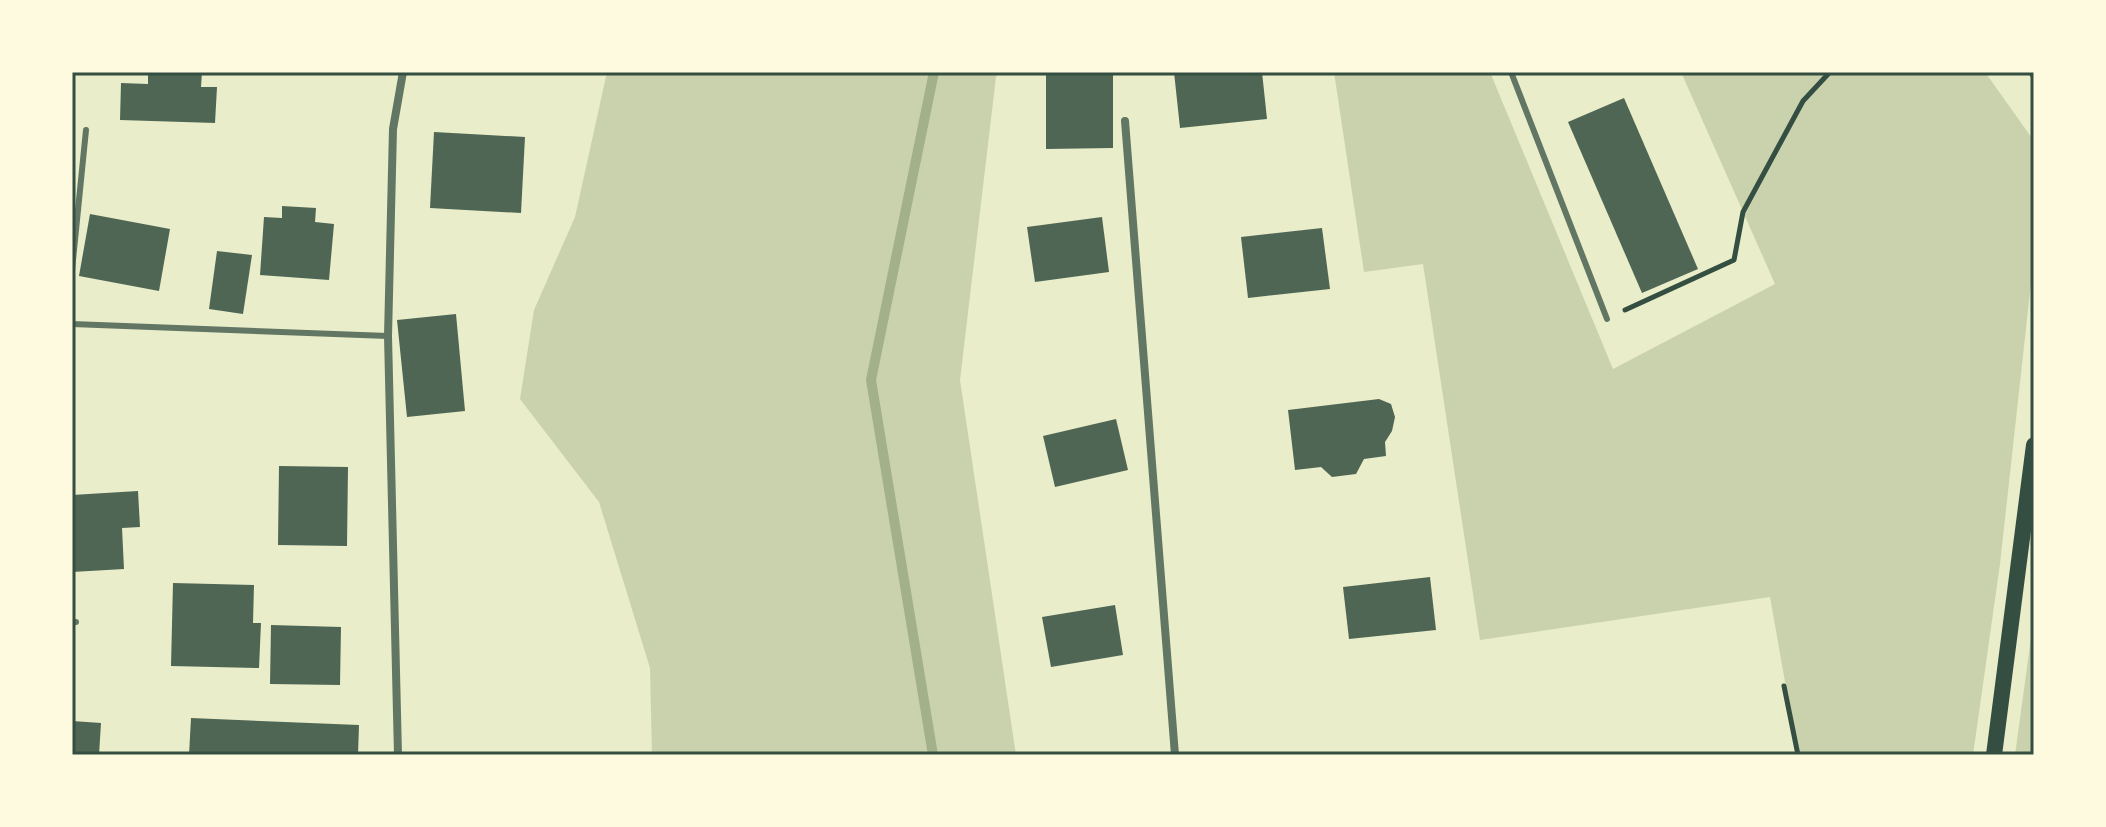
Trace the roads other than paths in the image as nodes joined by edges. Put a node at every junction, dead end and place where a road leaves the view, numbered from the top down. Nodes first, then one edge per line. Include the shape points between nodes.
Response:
1 (403, 72) edge
2 (1511, 72) edge
3 (1125, 121) dead end
4 (86, 130) dead end
5 (72, 270) edge
6 (1607, 319) road end
7 (72, 324) edge
8 (388, 336) junction
9 (2034, 445) edge
10 (398, 755) edge
11 (1175, 755) edge
12 (1994, 755) edge

1 - 8 street via 393,129
2 - 6 lane
3 - 11 street
4 - 5 lane
7 - 8 lane
8 - 10 street
9 - 12 main road

